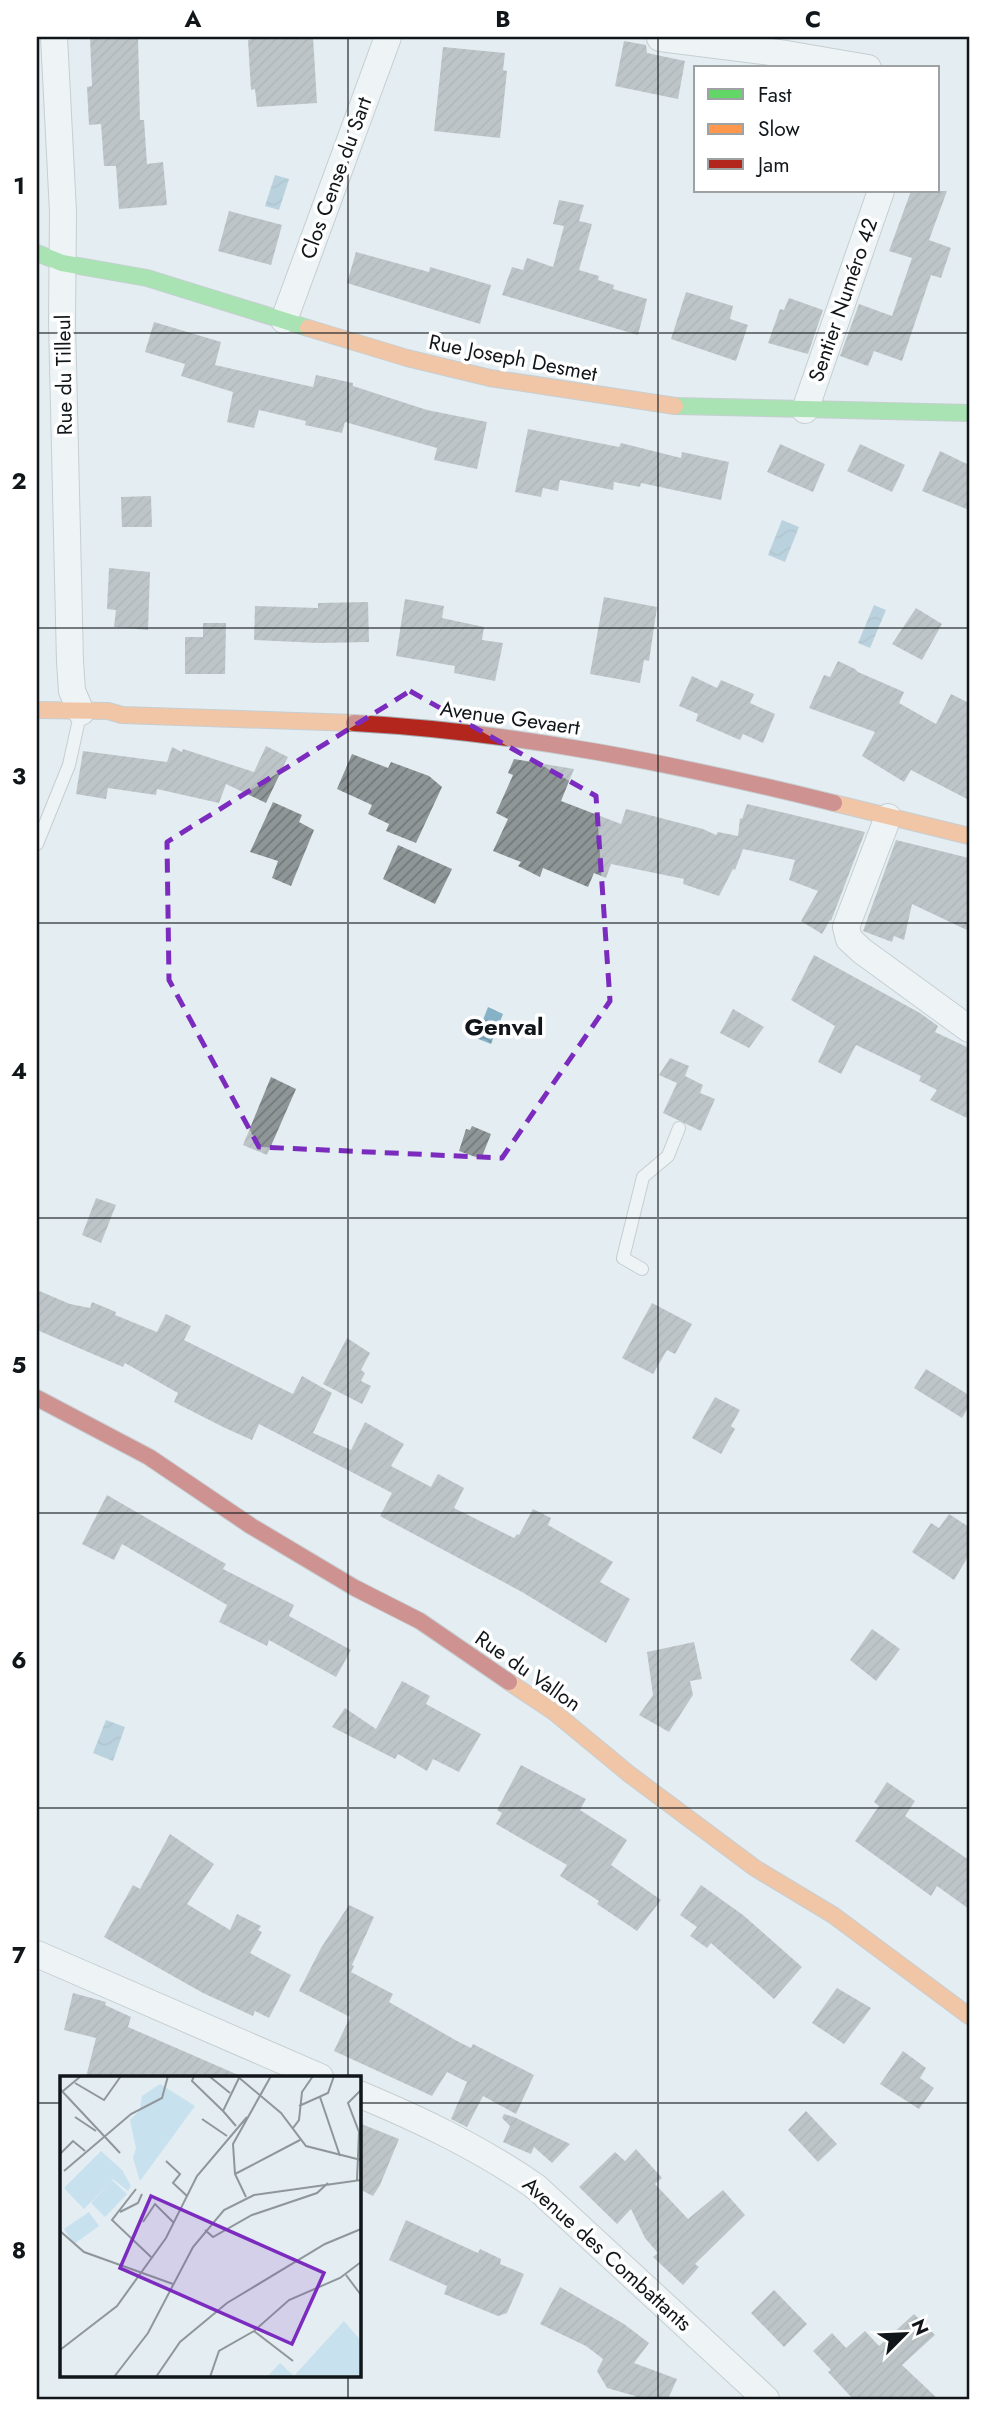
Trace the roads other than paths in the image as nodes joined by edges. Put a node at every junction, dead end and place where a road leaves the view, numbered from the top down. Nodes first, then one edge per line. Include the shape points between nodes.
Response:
1 (54, 37) edge
2 (388, 37) edge
3 (660, 38) edge
4 (856, 66) edge
5 (881, 192) edge
6 (37, 253) edge
7 (62, 263) junction
8 (284, 320) junction
9 (805, 410) junction
10 (969, 414) edge
11 (37, 710) edge
12 (81, 712) junction
13 (888, 817) junction
14 (969, 836) edge
15 (37, 844) edge
16 (969, 1029) edge
17 (678, 1128) dead end
18 (642, 1269) dead end
19 (37, 1398) edge
20 (37, 1954) edge
21 (969, 2016) edge
22 (318, 2076) edge
23 (360, 2094) edge
24 (766, 2399) edge

1 - 7 street, Rue du Tilleul
2 - 8 street, Clos Cense du Sart
3 - 4 street
5 - 9 street, Sentier Numéro 42
6 - 7 street, Rue Joseph Desmet
7 - 8 street, Rue Joseph Desmet via 147,278
7 - 12 street, Rue du Tilleul via 70,662 72,691
8 - 9 street, Rue Joseph Desmet via 407,358 503,380 659,405
9 - 10 street, Rue Joseph Desmet
11 - 12 street, Avenue Gevaert
12 - 13 street, Avenue Gevaert via 347,722 514,738 729,777
12 - 15 lane via 69,765
13 - 14 street, Avenue Gevaert
13 - 16 street via 846,927 849,939
17 - 18 lane via 668,1156 643,1177 638,1192 623,1258
19 - 21 street, Rue du Vallon via 149,1457 251,1526 420,1621 554,1712 755,1868 833,1915
20 - 22 street
23 - 24 street, Avenue des Combattants via 458,2139 536,2187

